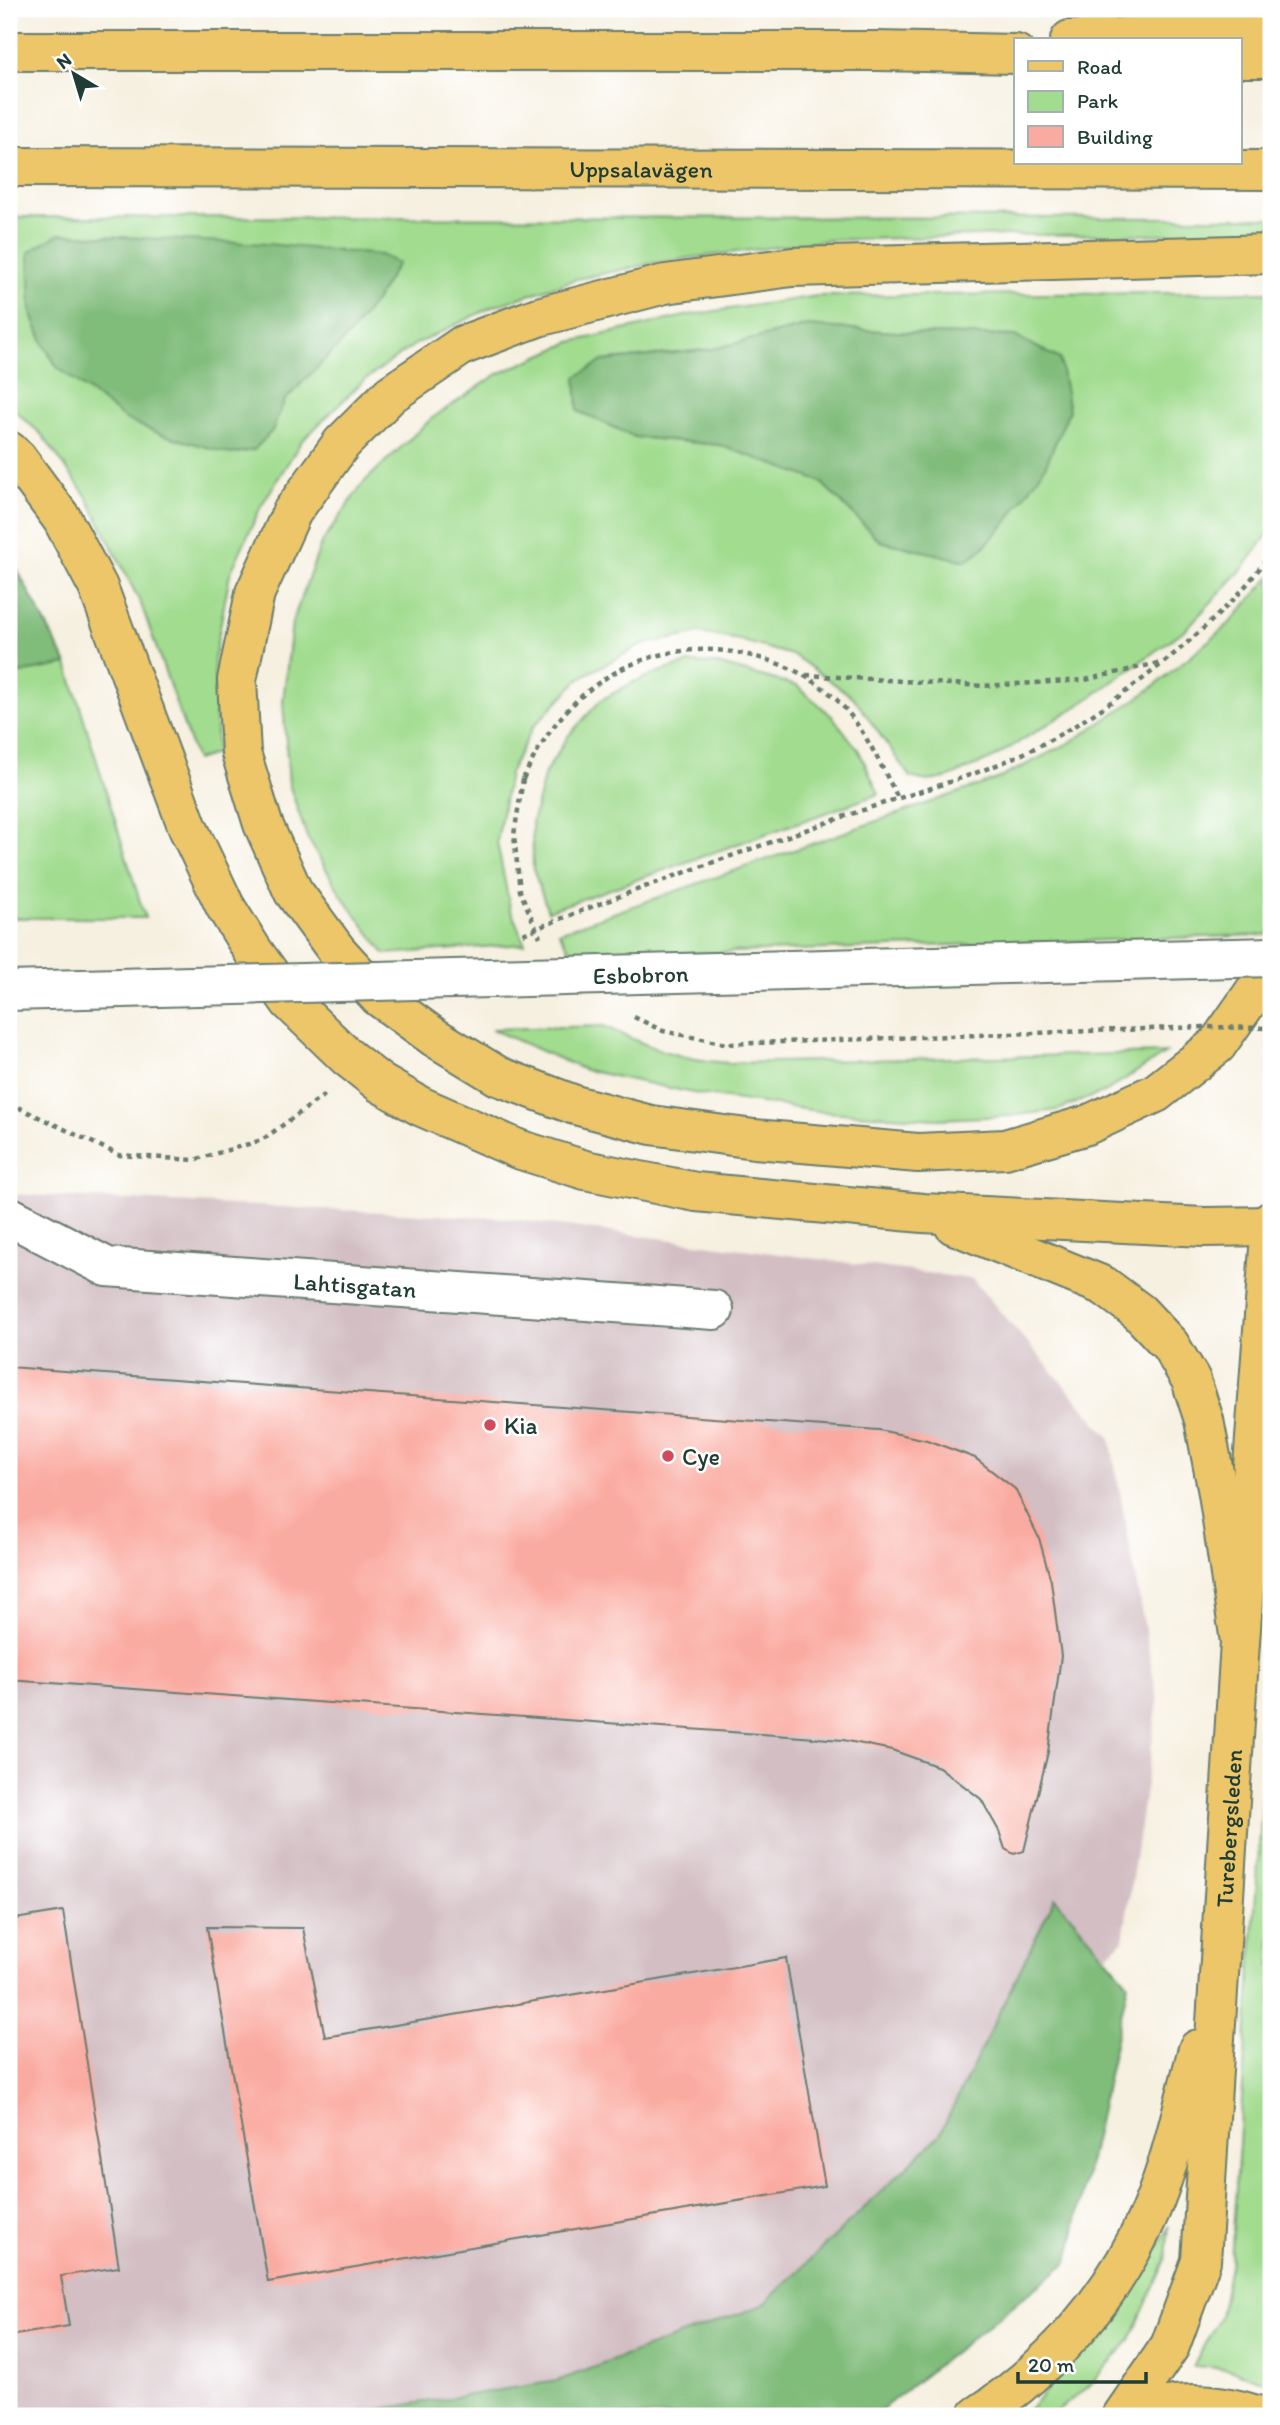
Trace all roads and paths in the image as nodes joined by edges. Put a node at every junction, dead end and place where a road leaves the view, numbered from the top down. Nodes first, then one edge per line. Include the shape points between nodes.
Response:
1 (1271, 29) edge
2 (1107, 38) edge
3 (1014, 43) edge
4 (9, 51) edge
5 (878, 51) junction
6 (1014, 54) edge
7 (1242, 58) edge
8 (1271, 58) edge
9 (9, 167) edge
10 (1271, 170) edge
11 (1271, 254) edge
12 (9, 451) edge
13 (1271, 554) edge
14 (1162, 662) junction
15 (806, 675) junction
16 (523, 779) dead end
17 (898, 798) junction
18 (519, 936) dead end
19 (1271, 959) edge
20 (9, 991) edge
21 (327, 1093) dead end
22 (9, 1103) edge
23 (923, 1213) junction
24 (9, 1216) edge
25 (1271, 1224) edge
26 (714, 1310) dead end
27 (1240, 1642) junction
28 (1220, 1969) junction
29 (977, 2416) edge
30 (1124, 2416) edge
31 (1260, 2416) edge

1 - 2 main road
3 - 5 main road
4 - 5 main road
5 - 6 main road
7 - 8 main road
9 - 10 main road, Uppsalavägen
11 - 19 main road via 792,267 665,284 538,317 463,345 391,394 342,443 292,512 255,593 237,680 242,753 263,824 293,891 379,998 498,1076 651,1125 918,1153 1005,1149 1087,1125 1156,1093 1217,1045 1257,988
12 - 23 main road via 62,519 98,587 188,828 225,906 290,1002 346,1057 419,1106 518,1149 585,1170 696,1192
13 - 14 path via 1228,606
14 - 15 path via 1085,680 983,687
14 - 17 path via 1103,708 1049,741 976,774
15 - 16 path via 726,650 687,649 646,658 605,677 570,706 543,741
15 - 17 path via 836,699 862,730
17 - 18 path via 612,898
19 - 20 street, Esbobron, bridge
21 - 22 path via 262,1140 194,1160 119,1155
23 - 25 main road via 1204,1227
23 - 27 main road via 1104,1286 1139,1312 1170,1345 1191,1380 1204,1420
24 - 26 street, Lahtisgatan via 107,1267
25 - 27 main road, Turebergsleden
27 - 28 main road, Turebergsleden
28 - 29 main road via 1167,2165 1126,2260 1084,2321 1052,2356 1009,2395
28 - 30 main road, Turebergsleden via 1201,2261 1170,2346
30 - 31 main road via 1178,2404 1217,2405

